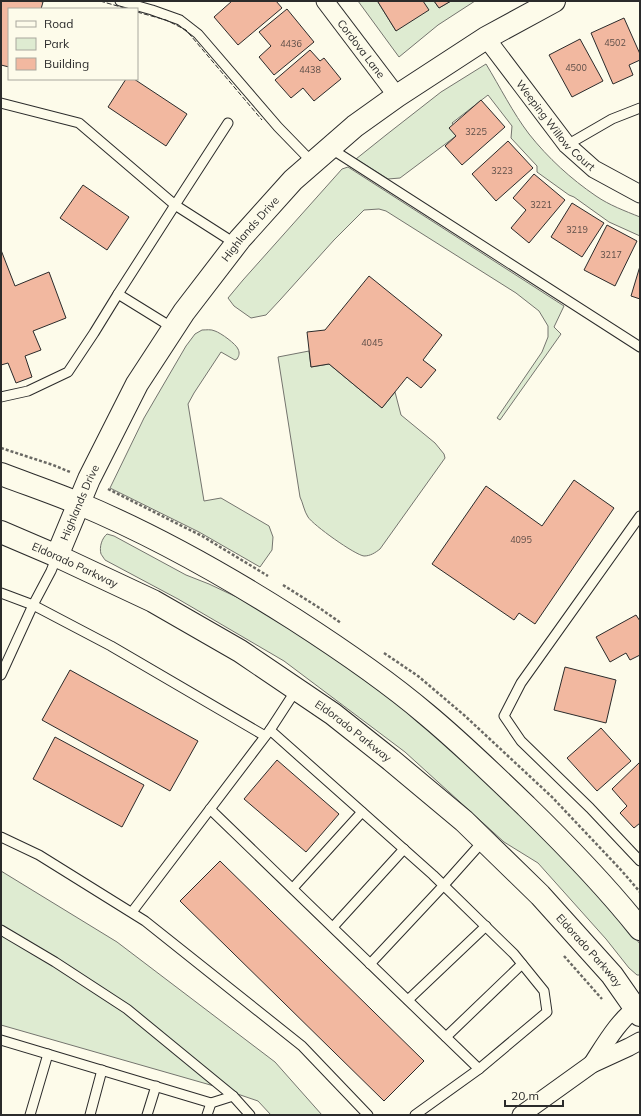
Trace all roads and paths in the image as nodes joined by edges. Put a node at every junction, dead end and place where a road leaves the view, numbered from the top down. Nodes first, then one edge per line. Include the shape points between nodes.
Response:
1 (120, 1) edge
2 (325, 1) edge
3 (554, 1) edge
4 (486, 38) junction
5 (397, 96) junction
6 (1, 103) edge
7 (640, 108) edge
8 (228, 124) dead end
9 (566, 145) junction
10 (330, 147) junction
11 (313, 163) junction
12 (640, 194) edge
13 (175, 205) junction
14 (236, 244) junction
15 (118, 294) junction
16 (173, 328) junction
17 (640, 347) edge
18 (1, 397) edge
19 (1, 474) edge
20 (78, 503) junction
21 (640, 516) edge
22 (1, 532) edge
23 (57, 556) junction
24 (1, 593) edge
25 (34, 606) junction
26 (1, 675) edge
27 (296, 690) junction
28 (267, 733) junction
29 (210, 809) junction
30 (362, 812) junction
31 (1, 837) edge
32 (484, 840) junction
33 (404, 849) junction
34 (640, 861) edge
35 (444, 886) junction
36 (292, 888) junction
37 (132, 912) junction
38 (486, 926) junction
39 (333, 927) junction
40 (640, 929) edge
41 (1, 930) edge
42 (559, 950) dead end
43 (370, 964) junction
44 (522, 964) junction
45 (408, 1000) junction
46 (604, 1002) dead end
47 (638, 1010) edge
48 (446, 1037) junction
49 (1, 1040) edge
50 (640, 1041) edge
51 (48, 1054) junction
52 (592, 1064) junction
53 (479, 1069) junction
54 (102, 1070) junction
55 (156, 1086) junction
56 (233, 1096) junction
57 (211, 1103) junction
58 (30, 1115) edge
59 (90, 1115) edge
60 (147, 1115) edge
61 (208, 1115) edge
62 (250, 1115) edge
63 (368, 1115) edge
64 (415, 1115) edge
65 (521, 1115) edge

1 - 11 lane via 180,20 198,34 278,127
2 - 5 street, Cordova Lane
3 - 4 main road, Highlands Drive
4 - 5 main road, Highlands Drive
4 - 9 street, Weeping Willow Court
5 - 10 main road, Highlands Drive via 354,126
6 - 13 lane via 79,123
7 - 9 lane via 612,119
8 - 13 lane
9 - 12 street, Weeping Willow Court via 594,169
10 - 11 main road, Highlands Drive
10 - 17 lane
11 - 14 main road, Highlands Drive via 293,180
13 - 14 lane
13 - 15 lane
14 - 16 main road, Highlands Drive
15 - 16 lane
15 - 18 lane via 68,372 28,391
16 - 20 main road, Highlands Drive via 137,384
19 - 20 main road
20 - 23 main road, Highlands Drive
20 - 40 main road via 139,530 260,597 376,675 450,734 495,776 572,851
21 - 34 lane via 521,683 504,716 521,741
22 - 23 main road, Eldorado Parkway
23 - 25 lane
23 - 27 main road, Eldorado Parkway via 153,601 240,651
24 - 25 lane
25 - 26 lane
25 - 28 lane
27 - 28 lane
27 - 32 main road, Eldorado Parkway via 333,714 391,760
28 - 29 lane
28 - 30 lane
29 - 36 lane
29 - 37 lane
30 - 33 lane
30 - 36 lane
31 - 37 lane via 39,855
32 - 35 lane
32 - 47 main road, Eldorado Parkway via 540,895 612,975
33 - 35 lane
33 - 39 lane
35 - 38 lane
35 - 43 lane
36 - 39 lane
37 - 63 lane via 302,1046
38 - 44 lane
38 - 45 lane
39 - 43 lane
41 - 56 lane via 127,1009
42 - 46 path
43 - 45 lane
44 - 48 lane
44 - 53 lane via 544,991 547,1012
45 - 48 lane
47 - 52 street via 612,1032
48 - 53 lane
49 - 51 lane
50 - 52 street
51 - 54 lane
51 - 58 lane
52 - 65 street
53 - 64 lane
54 - 55 lane
54 - 59 lane
55 - 57 lane
55 - 60 lane
56 - 57 lane
56 - 62 lane
57 - 61 lane

